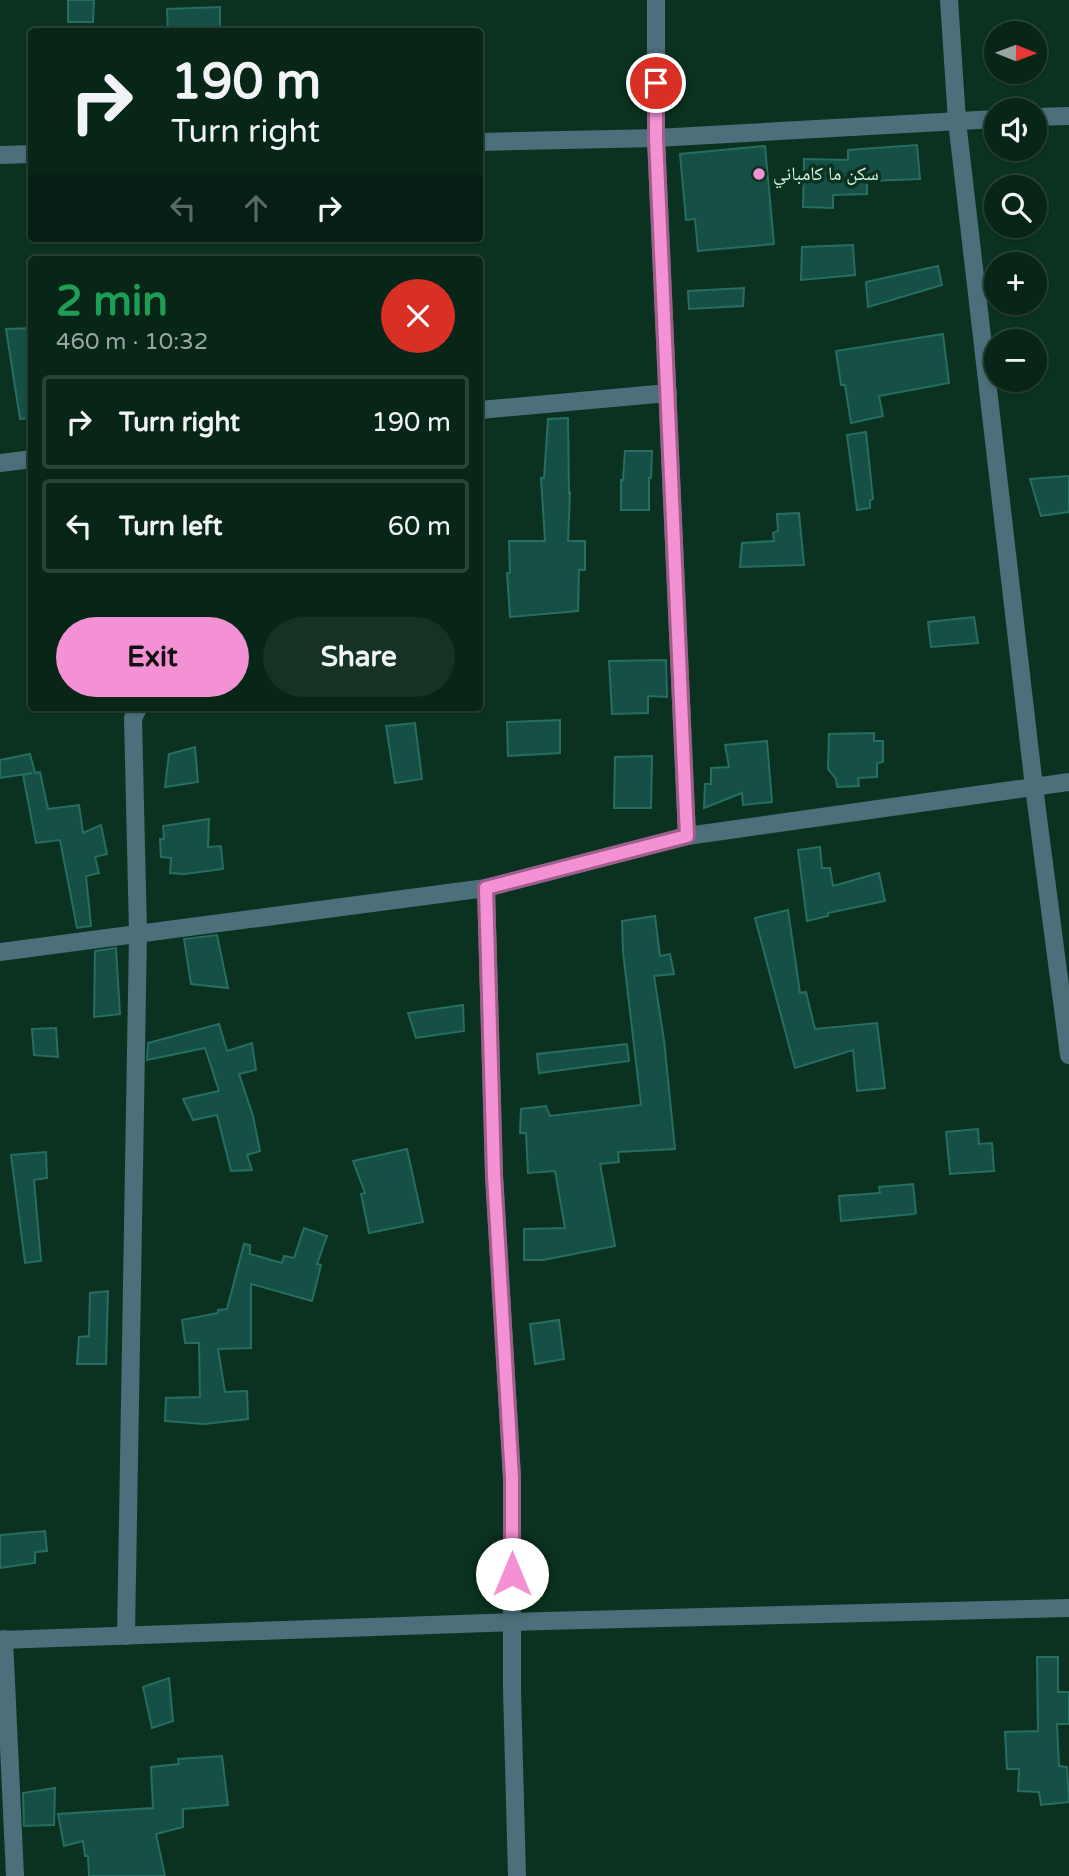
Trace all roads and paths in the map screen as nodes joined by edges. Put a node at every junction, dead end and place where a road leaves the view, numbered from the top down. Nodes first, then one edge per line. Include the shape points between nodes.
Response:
1 (656, 0) edge
2 (949, 0) edge
3 (1069, 116) edge
4 (1047, 117) edge
5 (984, 120) edge
6 (957, 121) junction
7 (656, 138) junction
8 (483, 142) edge
9 (28, 154) edge
10 (0, 155) edge
11 (668, 393) junction
12 (483, 410) edge
13 (28, 460) edge
14 (0, 463) edge
15 (137, 711) edge
16 (1069, 782) edge
17 (1034, 788) junction
18 (687, 836) junction
19 (486, 888) junction
20 (138, 933) junction
21 (0, 952) edge
22 (1069, 1055) edge
23 (1069, 1608) edge
24 (512, 1623) junction
25 (126, 1636) junction
26 (2, 1640) edge
27 (15, 1876) edge
28 (517, 1876) edge

1 - 7 street
2 - 6 street
3 - 4 street
5 - 6 street
6 - 7 street
6 - 17 street
7 - 8 street
7 - 11 street
9 - 10 street
11 - 12 street
11 - 18 street
13 - 14 street
15 - 20 street via 133,718
16 - 17 street
17 - 18 street
17 - 22 street
18 - 19 street
19 - 20 street
19 - 24 street via 494,1175 512,1478
20 - 21 street
20 - 25 street
23 - 24 street
24 - 25 street
24 - 28 street
25 - 26 street
26 - 27 street

